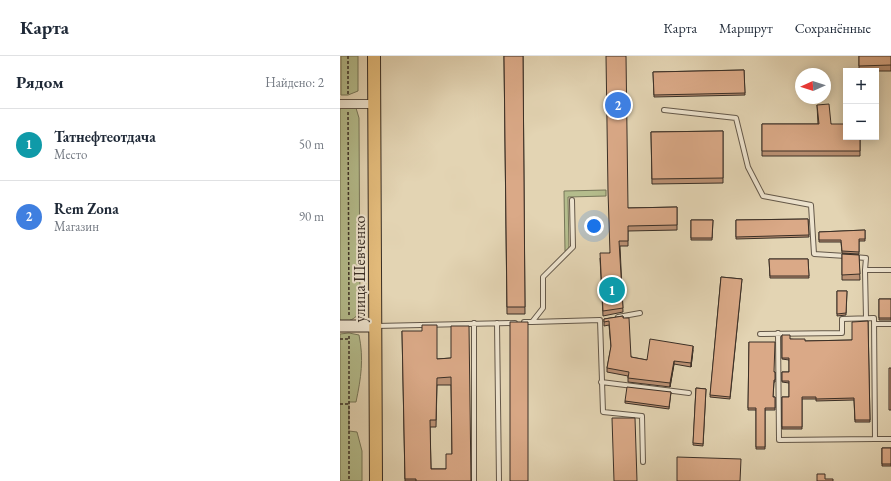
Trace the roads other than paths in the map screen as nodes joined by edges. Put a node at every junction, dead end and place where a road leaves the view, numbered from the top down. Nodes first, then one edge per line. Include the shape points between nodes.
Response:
1 (374, 56) edge
2 (344, 104) edge
3 (374, 104) junction
4 (664, 110) dead end
5 (572, 200) dead end
6 (866, 270) junction
7 (891, 270) edge
8 (640, 313) dead end
9 (607, 318) edge
10 (614, 318) edge
11 (866, 318) junction
12 (600, 320) junction
13 (532, 322) junction
14 (474, 323) junction
15 (497, 323) junction
16 (874, 324) junction
17 (891, 324) edge
18 (340, 326) edge
19 (375, 326) junction
20 (778, 333) junction
21 (760, 334) dead end
22 (601, 382) junction
23 (689, 393) dead end
24 (875, 439) junction
25 (891, 439) edge
26 (643, 462) dead end
27 (376, 481) edge
28 (474, 481) edge
29 (499, 481) edge

1 - 3 main road, улица Шевченко
2 - 3 street
3 - 19 main road, улица Шевченко
4 - 6 lane via 736,118 748,168 763,196 811,205 814,254 866,258
5 - 13 lane via 573,247 543,277 543,308
6 - 7 lane
6 - 11 lane
8 - 10 lane
9 - 12 lane
11 - 16 lane via 874,318
11 - 20 lane via 842,319 842,333
12 - 13 lane
12 - 22 lane
13 - 15 lane
14 - 15 lane
14 - 19 lane
14 - 28 lane
15 - 29 lane
16 - 17 lane
16 - 24 lane
18 - 19 street
19 - 27 main road, улица Шевченко
20 - 21 lane
20 - 24 lane via 779,440
22 - 23 lane
22 - 26 lane via 603,412 642,416
24 - 25 lane

